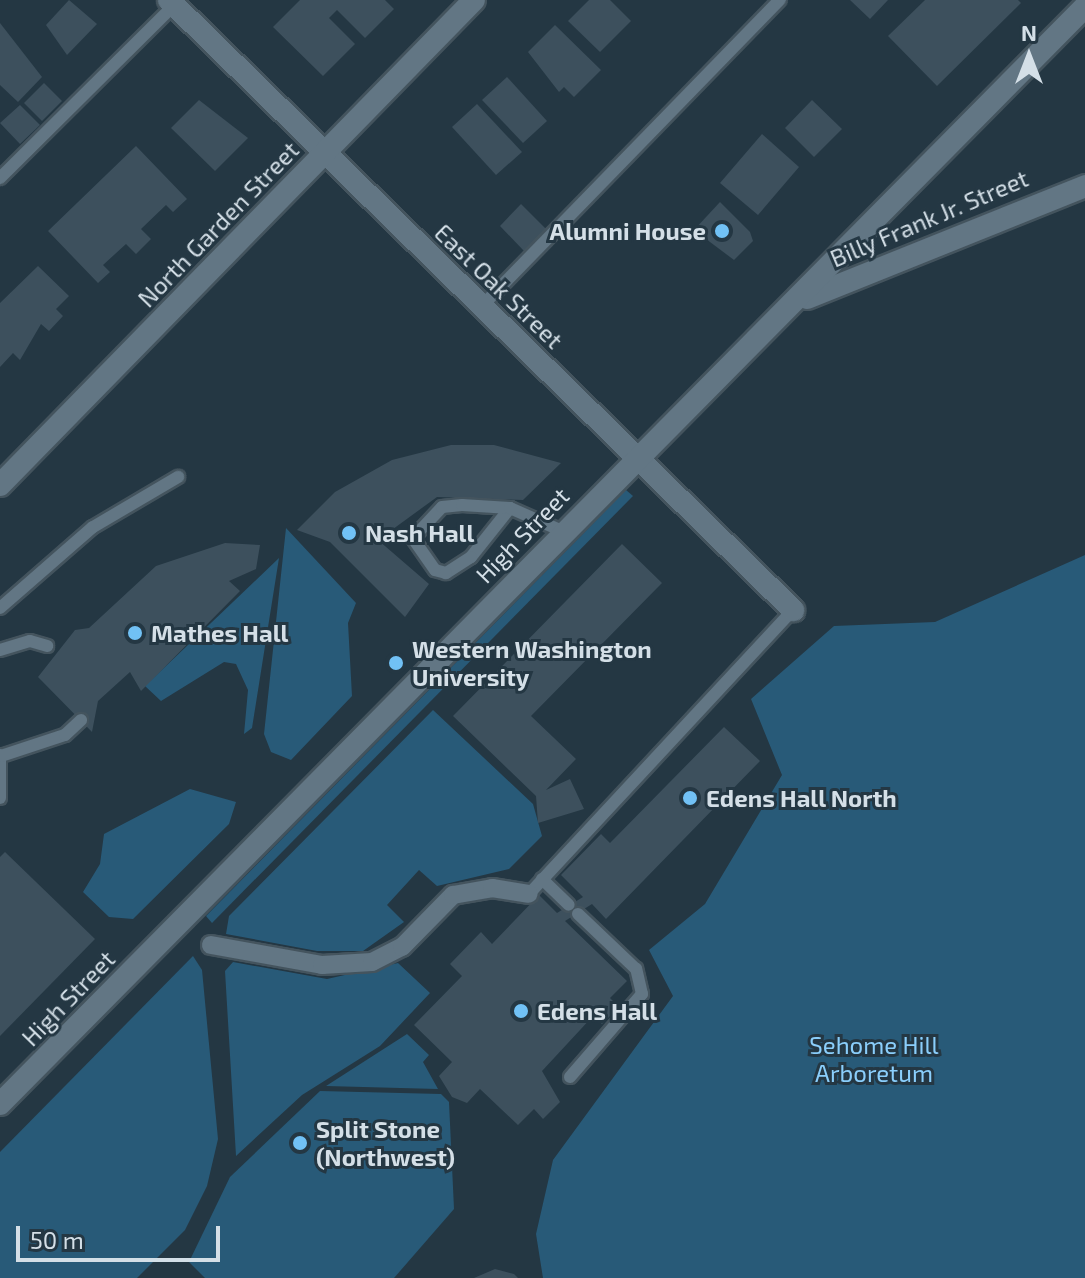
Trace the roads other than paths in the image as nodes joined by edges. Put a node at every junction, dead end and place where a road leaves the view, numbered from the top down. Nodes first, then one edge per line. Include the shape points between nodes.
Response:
1 (474, 0) edge
2 (780, 0) edge
3 (174, 2) edge
4 (1085, 7) edge
5 (324, 152) junction
6 (0, 178) edge
7 (1085, 186) edge
8 (795, 303) junction
9 (482, 306) junction
10 (635, 456) junction
11 (178, 477) dead end
12 (0, 485) edge
13 (510, 508) junction
14 (562, 531) junction
15 (0, 608) edge
16 (793, 610) joint
17 (47, 646) dead end
18 (0, 650) edge
19 (81, 720) dead end
20 (1, 756) edge
21 (0, 798) edge
22 (542, 879) junction
23 (529, 894) joint
24 (211, 945) dead end
25 (570, 1077) dead end
26 (0, 1104) edge

1 - 5 street, North Garden Street
2 - 9 lane
3 - 5 street, East Oak Street
3 - 6 lane
4 - 8 street, High Street
5 - 9 street, East Oak Street
5 - 12 street, North Garden Street
7 - 8 street, Billy Frank Jr. Street via 971,225
8 - 10 street, High Street
9 - 10 street, East Oak Street
10 - 14 street, High Street
10 - 16 street, East Oak Street
11 - 15 lane via 93,527
13 - 13 lane via 442,507 413,538 435,570 446,573 471,557
13 - 14 lane
14 - 26 street, High Street
16 - 22 lane
17 - 18 lane via 30,641
19 - 20 lane via 65,735
20 - 21 lane
22 - 23 lane
22 - 25 lane via 636,969 642,994
23 - 24 street via 492,888 453,895 402,947 372,962 322,965

